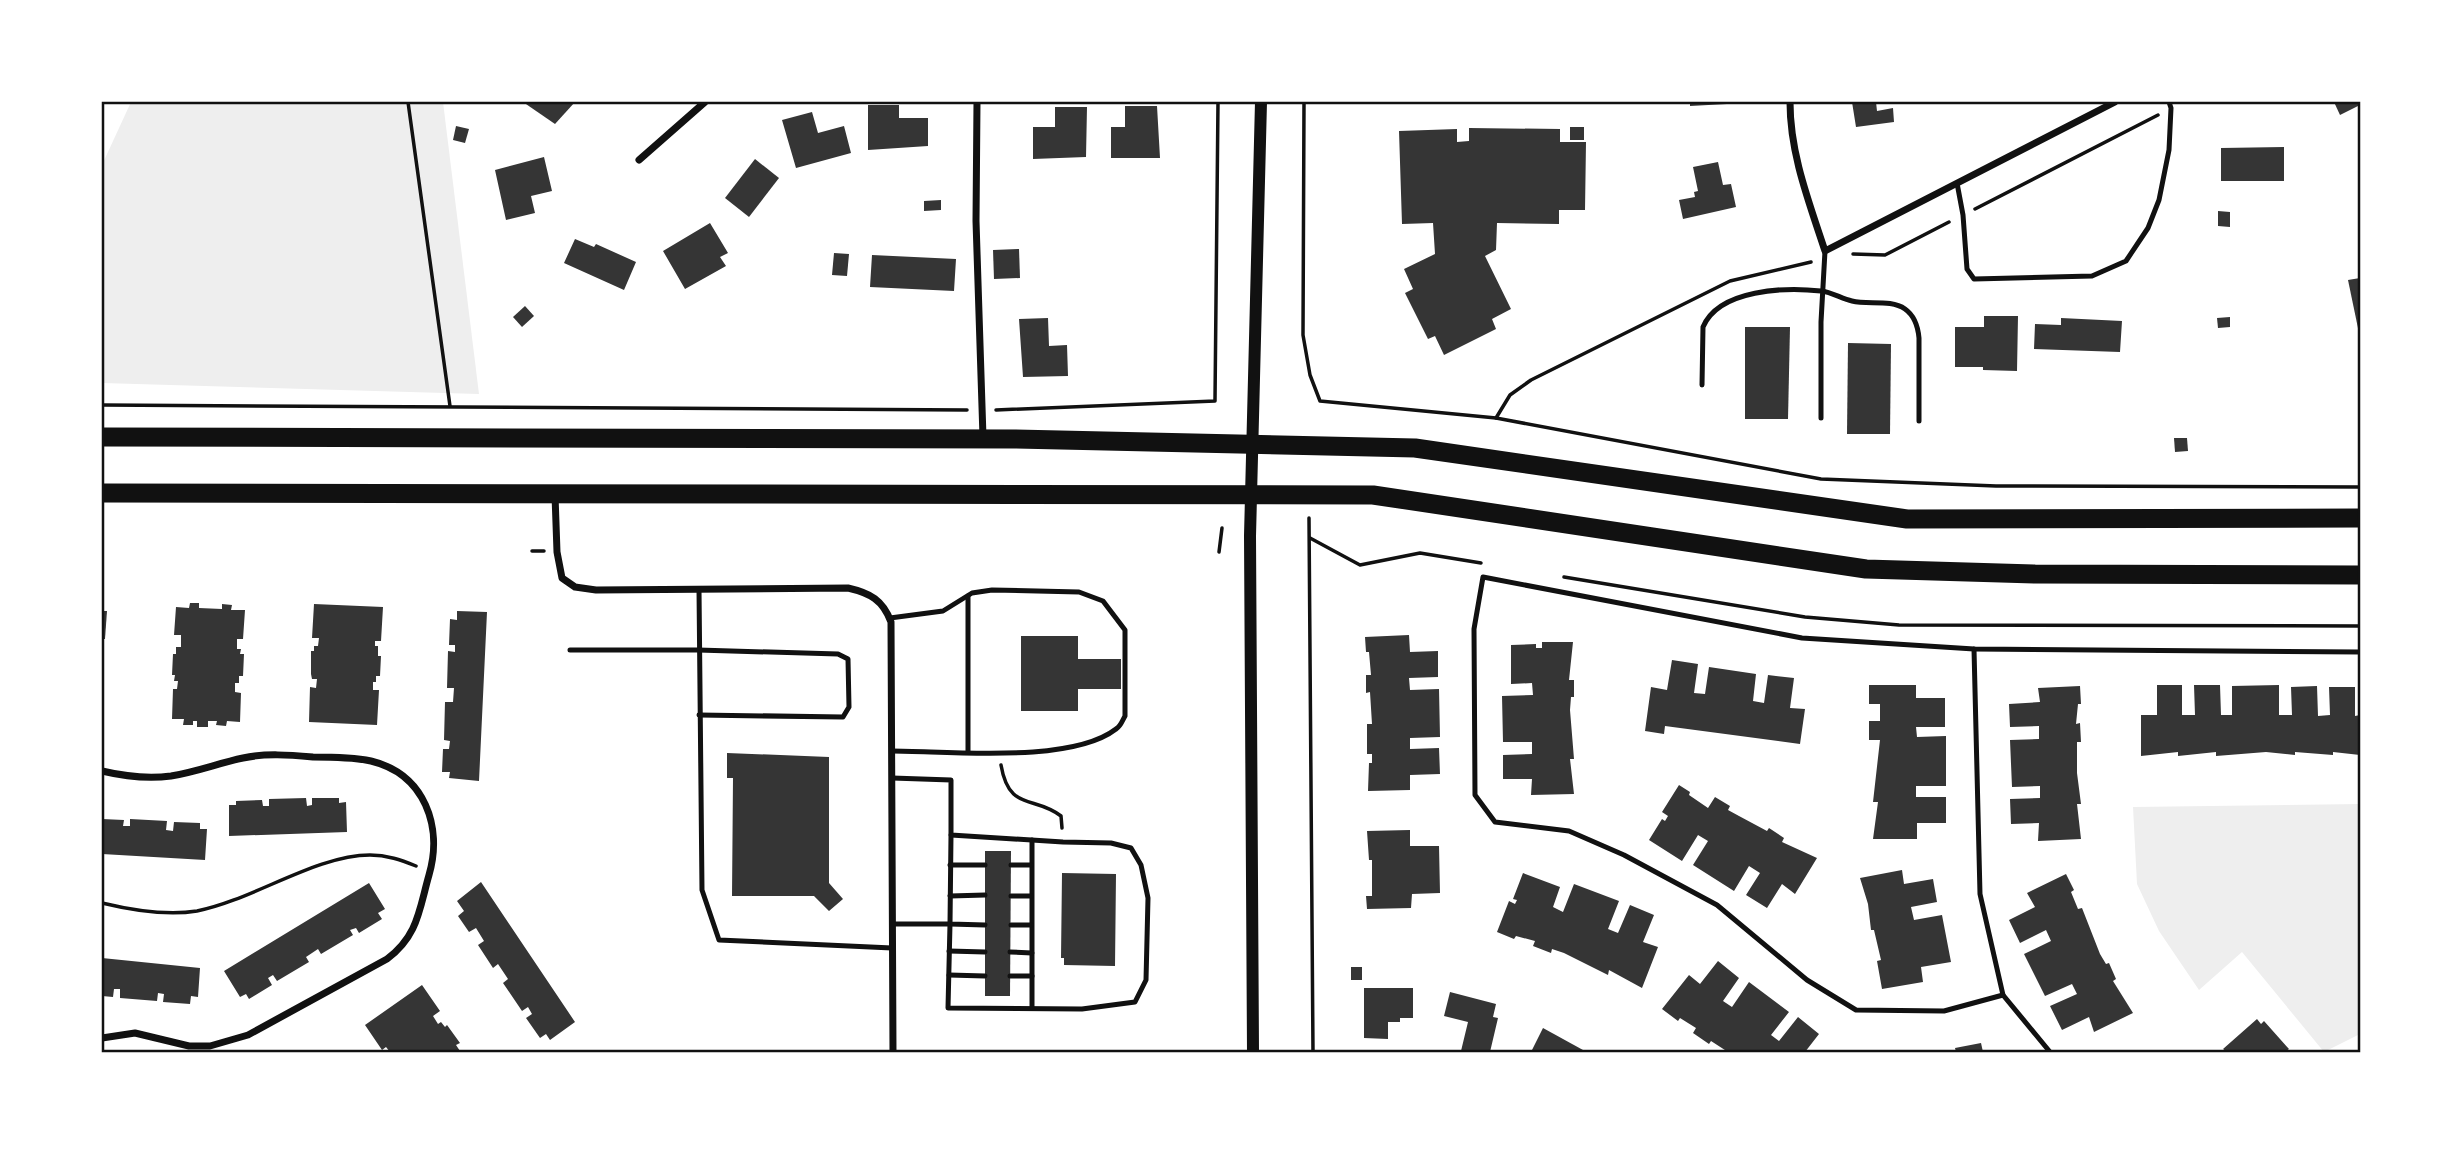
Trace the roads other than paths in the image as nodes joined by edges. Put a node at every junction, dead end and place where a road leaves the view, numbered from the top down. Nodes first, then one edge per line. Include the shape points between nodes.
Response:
1 (705, 102) edge
2 (977, 102) edge
3 (1261, 102) edge
4 (1790, 102) edge
5 (2115, 102) edge
6 (2170, 105) edge
7 (639, 160) dead end
8 (1957, 183) junction
9 (1825, 251) junction
10 (1823, 291) junction
11 (1702, 385) dead end
12 (1821, 418) dead end
13 (1919, 421) dead end
14 (102, 437) edge
15 (984, 439) junction
16 (1253, 445) junction
17 (102, 493) edge
18 (555, 494) junction
19 (1252, 494) junction
20 (2361, 518) edge
21 (2361, 575) edge
22 (699, 589) junction
23 (968, 596) junction
24 (890, 618) junction
25 (1974, 649) junction
26 (570, 650) dead end
27 (698, 650) junction
28 (2361, 652) edge
29 (699, 715) junction
30 (892, 751) junction
31 (968, 752) junction
32 (102, 771) edge
33 (892, 778) junction
34 (951, 835) junction
35 (1032, 840) junction
36 (950, 864) junction
37 (985, 865) dead end
38 (1011, 865) dead end
39 (1031, 865) junction
40 (985, 895) dead end
41 (950, 896) junction
42 (1011, 896) dead end
43 (1031, 896) junction
44 (892, 924) junction
45 (950, 924) junction
46 (985, 925) dead end
47 (1011, 925) dead end
48 (1031, 925) junction
49 (892, 948) junction
50 (949, 951) junction
51 (985, 952) dead end
52 (1010, 952) dead end
53 (1032, 953) junction
54 (949, 975) junction
55 (985, 976) dead end
56 (1010, 976) dead end
57 (1032, 976) junction
58 (2003, 995) junction
59 (1032, 1008) junction
60 (102, 1038) edge
61 (893, 1052) edge
62 (1253, 1052) edge
63 (2050, 1052) edge

1 - 7 street
2 - 15 street
3 - 16 street
4 - 9 street via 1790,128 1801,180
5 - 8 street
6 - 8 lane via 2169,150 2160,200 2148,228 2126,261 2092,276 1974,279 1967,269
8 - 9 street
9 - 10 lane
10 - 11 lane via 1758,291 1717,310 1703,327
10 - 12 lane
10 - 13 lane via 1853,301 1896,305 1912,317 1919,338
14 - 15 highway
15 - 16 highway
16 - 19 street
16 - 20 highway via 1415,448 1908,519
17 - 18 highway
18 - 19 highway
18 - 22 street via 556,552 562,578 575,587
19 - 21 highway via 1373,495 1866,569
19 - 62 street
22 - 24 street via 848,588 867,592
22 - 27 lane
23 - 24 lane via 943,611
23 - 31 lane
23 - 31 lane via 992,590 1080,592 1103,601 1125,630 1125,716 1119,728 1080,746 1043,752
24 - 30 street
25 - 28 lane
25 - 58 lane via 1980,894
25 - 58 lane via 1802,638 1483,577 1474,629 1475,795 1495,821 1569,831 1717,905 1807,980 1856,1010 1944,1011
26 - 27 lane
27 - 29 lane
27 - 29 lane via 838,654 848,659 849,708 843,717
29 - 49 lane via 702,890 719,940
30 - 31 lane
30 - 33 street
32 - 60 street via 168,777 245,757 274,755 373,761 410,783 426,804 435,843 411,936 376,965 248,1035 210,1046 189,1046 135,1032
33 - 34 lane via 951,780
33 - 44 street
34 - 35 lane
34 - 36 lane
35 - 39 lane
35 - 59 lane via 1111,842 1131,848 1141,864 1148,898 1146,980 1135,1002 1082,1009
36 - 37 lane
36 - 41 lane
38 - 39 lane
39 - 43 lane
40 - 41 lane
41 - 45 lane
42 - 43 lane
43 - 48 lane
44 - 45 lane
44 - 49 street
45 - 46 lane
45 - 50 lane
47 - 48 lane
48 - 53 lane
49 - 61 street
50 - 51 lane
50 - 54 lane
52 - 53 lane
53 - 57 lane
54 - 55 lane
54 - 59 lane via 948,1007
56 - 57 lane
57 - 59 lane
58 - 63 lane

